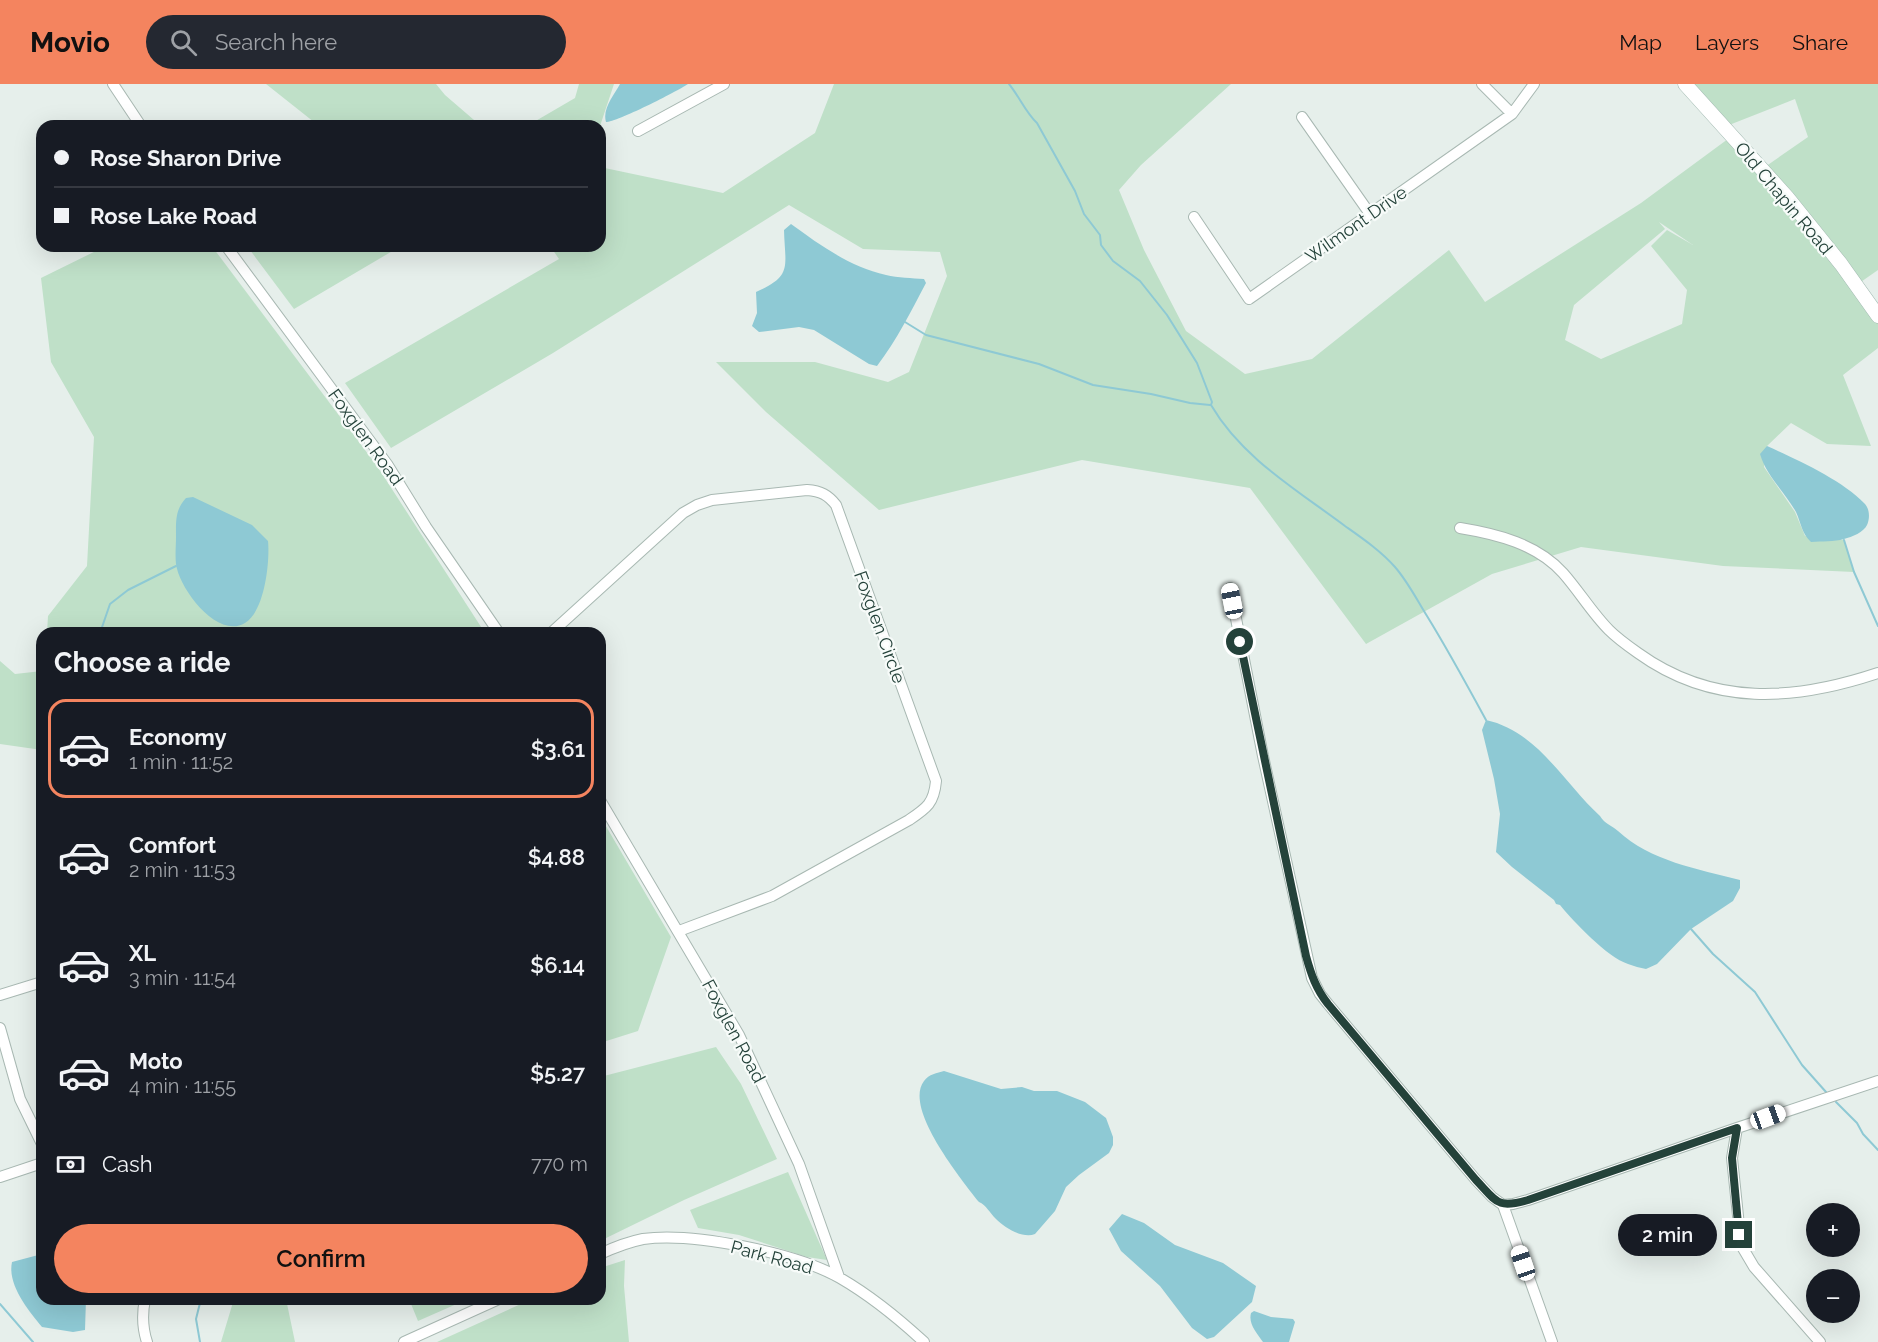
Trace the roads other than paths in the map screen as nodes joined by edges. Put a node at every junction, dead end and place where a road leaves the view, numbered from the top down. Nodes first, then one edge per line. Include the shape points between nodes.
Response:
1 (113, 84) edge
2 (724, 84) edge
3 (1482, 84) edge
4 (1534, 84) edge
5 (1685, 84) edge
6 (1512, 114) junction
7 (1302, 117) dead end
8 (137, 120) edge
9 (638, 130) dead end
10 (1370, 214) junction
11 (1194, 217) dead end
12 (230, 252) edge
13 (1878, 316) edge
14 (1460, 528) dead end
15 (1230, 588) dead end
16 (496, 627) edge
17 (558, 627) edge
18 (1876, 678) edge
19 (606, 810) edge
20 (679, 931) junction
21 (36, 984) edge
22 (0, 994) edge
23 (0, 1028) edge
24 (1878, 1081) edge
25 (1737, 1128) junction
26 (36, 1132) edge
27 (36, 1165) edge
28 (0, 1177) edge
29 (1503, 1204) junction
30 (606, 1251) edge
31 (839, 1277) junction
32 (144, 1305) edge
33 (487, 1305) edge
34 (147, 1342) edge
35 (404, 1342) edge
36 (924, 1342) edge
37 (1552, 1342) edge
38 (1820, 1342) edge

1 - 8 street
2 - 9 street
3 - 6 street
4 - 6 street, Wilmont Drive
5 - 13 street, Old Chapin Road via 1787,197
6 - 10 street, Wilmont Drive
7 - 10 street
10 - 11 street, Wilmont Drive via 1249,299
12 - 16 street, Foxglen Road via 387,464
14 - 18 street via 1493,533 1537,553 1562,572 1618,639 1655,666 1692,683 1732,693 1773,694
15 - 29 street via 1312,978 1328,1004 1476,1180
17 - 20 street, Foxglen Circle via 683,513 697,505 807,490 829,496 836,505 936,781 934,795 930,804 909,820 772,896
19 - 20 street, Foxglen Road
20 - 31 street, Foxglen Road via 758,1073 799,1164
21 - 22 street
23 - 26 street via 20,1099
24 - 25 street
25 - 29 street via 1528,1200
25 - 38 street via 1732,1158 1741,1245 1754,1267
27 - 28 street
29 - 37 street
30 - 31 street, Park Road via 626,1242 678,1238 748,1247
31 - 36 street, Park Road via 885,1307
32 - 34 street via 143,1333
33 - 35 street

